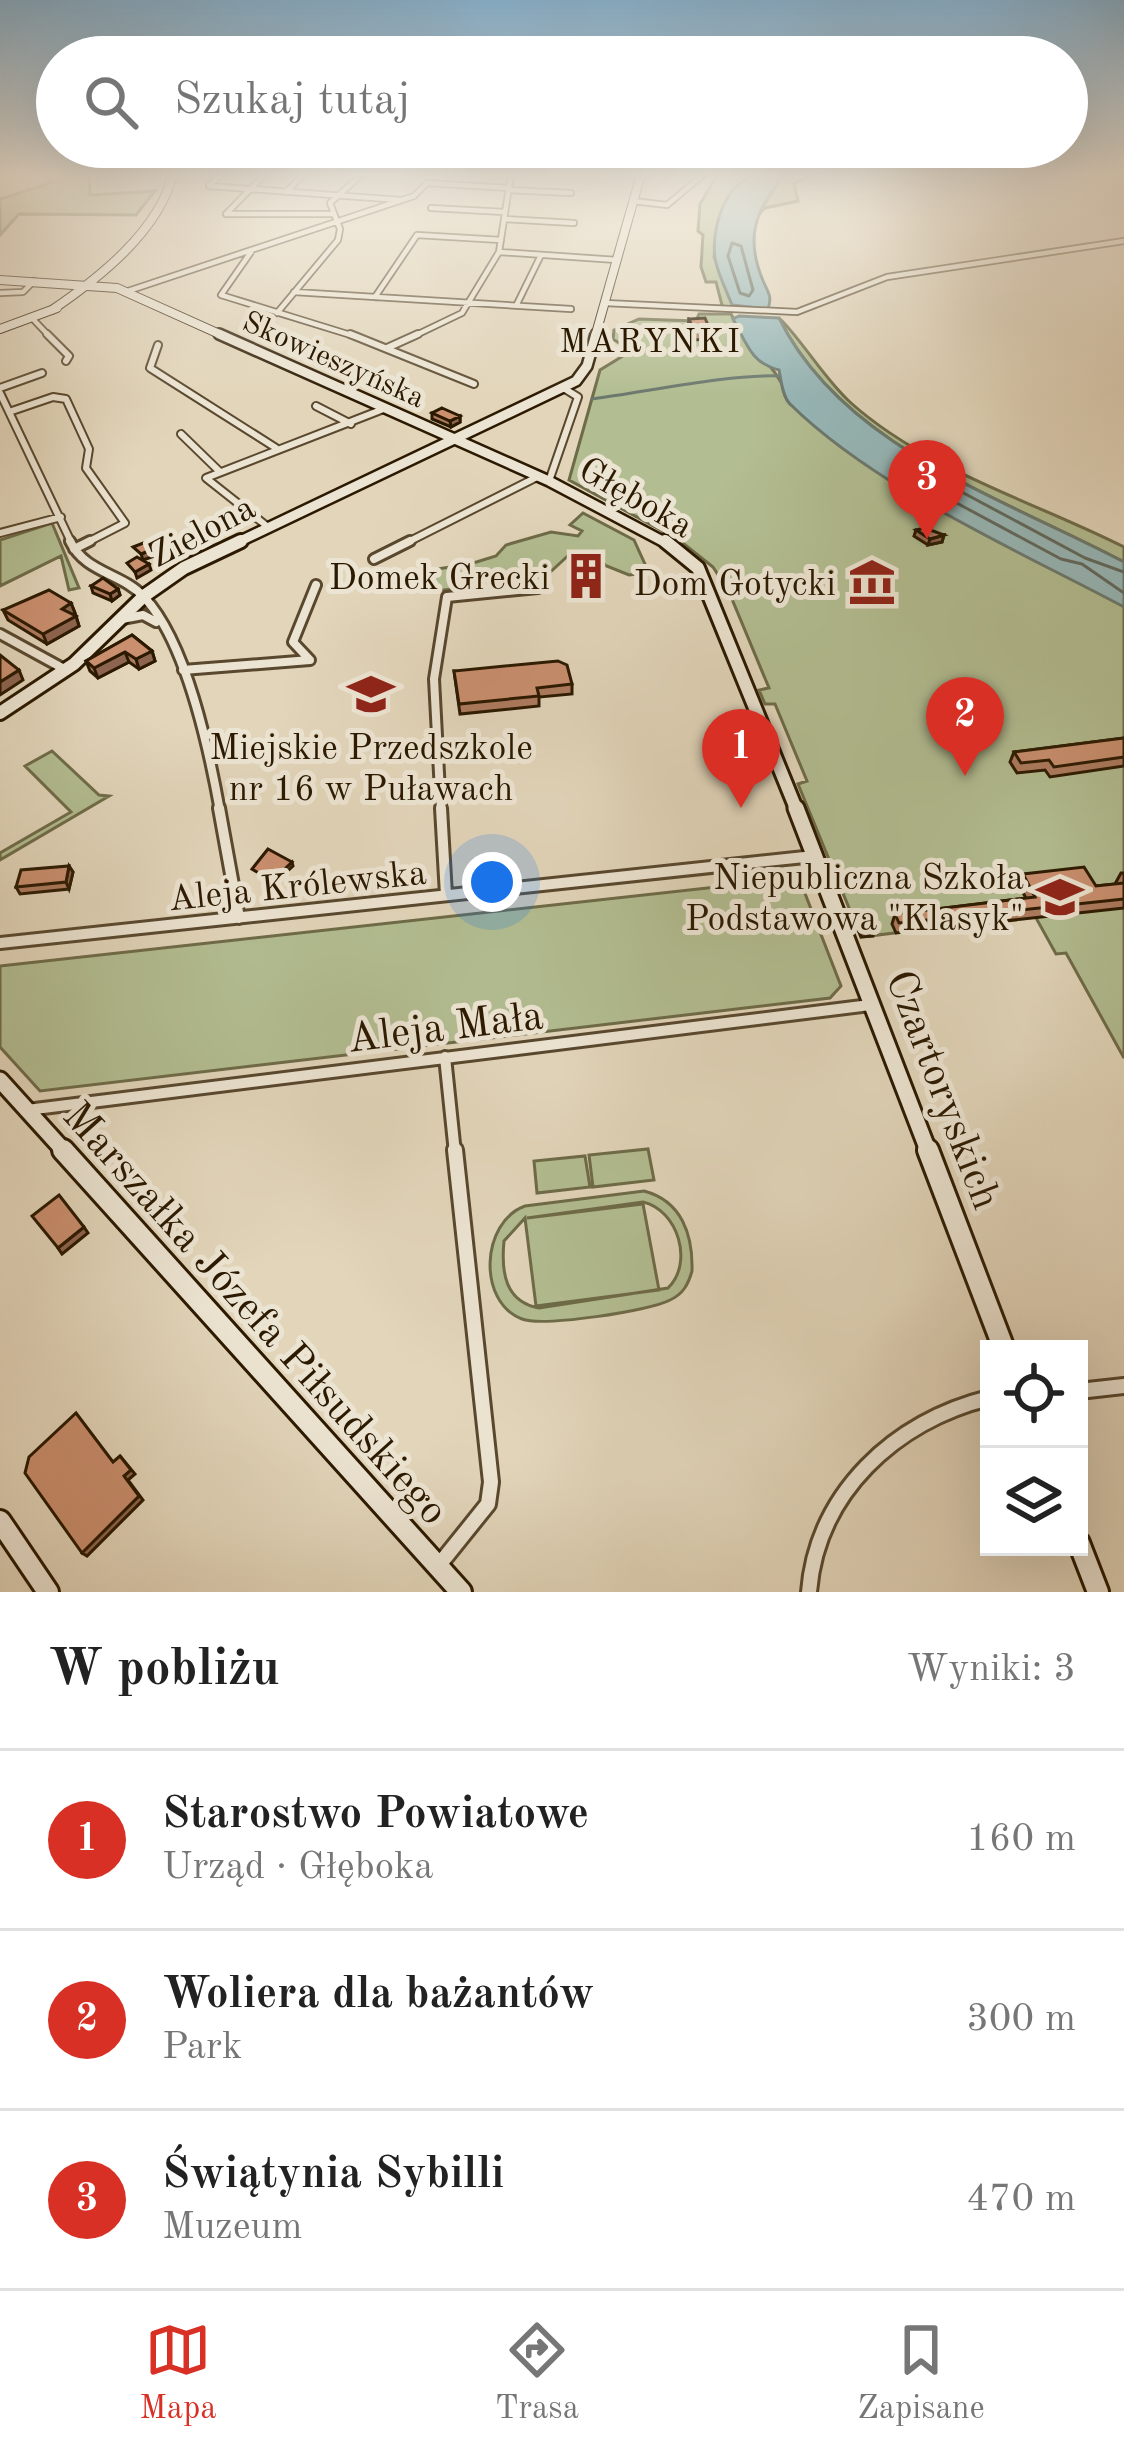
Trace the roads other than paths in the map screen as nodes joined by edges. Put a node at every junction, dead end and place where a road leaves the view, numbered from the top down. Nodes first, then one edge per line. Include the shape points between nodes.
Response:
1 (123, 248) edge
2 (262, 248) edge
3 (330, 248) edge
4 (408, 248) edge
5 (500, 248) edge
6 (620, 248) edge
7 (1076, 248) edge
8 (251, 253) junction
9 (500, 253) junction
10 (542, 255) junction
11 (617, 260) junction
12 (0, 280) edge
13 (39, 282) junction
14 (92, 285) junction
15 (131, 290) junction
16 (294, 292) junction
17 (0, 293) edge
18 (375, 297) junction
19 (472, 303) junction
20 (605, 303) junction
21 (517, 304) junction
22 (571, 309) dead end
23 (277, 313) junction
24 (32, 318) junction
25 (0, 329) edge
26 (158, 345) dead end
27 (387, 348) junction
28 (66, 361) dead end
29 (42, 373) dead end
30 (474, 384) dead end
31 (565, 388) junction
32 (0, 390) edge
33 (316, 406) dead end
34 (386, 408) junction
35 (9, 412) junction
36 (351, 424) junction
37 (181, 434) dead end
38 (457, 440) junction
39 (276, 448) junction
40 (219, 471) junction
41 (544, 479) junction
42 (61, 517) junction
43 (268, 527) junction
44 (0, 533) edge
45 (74, 549) junction
46 (374, 559) dead end
47 (316, 585) dead end
48 (538, 588) dead end
49 (145, 596) junction
50 (122, 619) junction
51 (156, 622) junction
52 (0, 635) edge
53 (66, 670) junction
54 (183, 670) junction
55 (0, 713) edge
56 (814, 856) junction
57 (446, 895) junction
58 (239, 917) junction
59 (0, 943) edge
60 (870, 1005) junction
61 (445, 1057) junction
62 (0, 1080) edge
63 (27, 1110) junction
64 (1000, 1340) edge
65 (1124, 1386) edge
66 (1088, 1390) edge
67 (980, 1401) edge
68 (1, 1523) edge
69 (1084, 1556) edge
70 (437, 1567) junction
71 (48, 1592) edge
72 (461, 1592) edge
73 (808, 1592) edge
74 (1098, 1592) edge

1 - 14 main road
2 - 8 street
3 - 16 street
4 - 18 street
5 - 9 street
6 - 11 main road
7 - 20 street via 887,277 807,309
8 - 15 street
8 - 23 street via 218,293
9 - 10 street
9 - 19 street
10 - 11 street
10 - 21 street
11 - 20 main road
12 - 13 main road, Skowieszyńska
13 - 14 main road, Skowieszyńska
13 - 17 street
14 - 15 main road, Skowieszyńska
14 - 24 main road
15 - 34 main road, Skowieszyńska
16 - 18 street
16 - 23 street
18 - 19 street
19 - 21 street
19 - 27 street
20 - 31 main road via 584,371
21 - 22 street
23 - 27 street
24 - 25 main road
24 - 28 street
26 - 39 street via 150,368
27 - 30 street
29 - 32 street
31 - 38 main road, Zielona
31 - 41 street via 578,397
32 - 35 street
33 - 36 street
34 - 36 street
34 - 38 main road, Skowieszyńska
35 - 42 street
35 - 45 street via 66,399 89,449 86,468 125,523
36 - 39 street
37 - 40 street
38 - 41 main road, Głęboka
38 - 43 main road, Zielona
39 - 40 street
40 - 43 street via 206,480
41 - 46 street
41 - 56 main road, Głęboka via 662,539 705,578
42 - 44 street
42 - 45 street
43 - 49 main road, Zielona
45 - 49 street via 95,571
47 - 54 street via 293,642 310,660
48 - 57 street via 447,597 434,679
49 - 50 main road, Zielona
49 - 51 street
50 - 51 street
50 - 53 main road, Zielona
51 - 54 street
52 - 53 street
53 - 55 main road, Zielona
54 - 58 street via 207,741
56 - 57 street, Aleja Królewska
56 - 60 main road, Czartoryskich
57 - 58 street, Aleja Królewska
58 - 59 street, Aleja Królewska
60 - 61 street, Aleja Mała
60 - 64 main road, Czartoryskich
61 - 63 street, Aleja Mała
61 - 70 street via 491,1482 488,1504
62 - 63 main road, Marszałka Józefa Piłsudskiego
63 - 70 main road, Marszałka Józefa Piłsudskiego
65 - 66 street
67 - 73 street via 927,1420 878,1453 819,1542
68 - 71 main road
69 - 74 main road
70 - 72 main road, Marszałka Józefa Piłsudskiego

